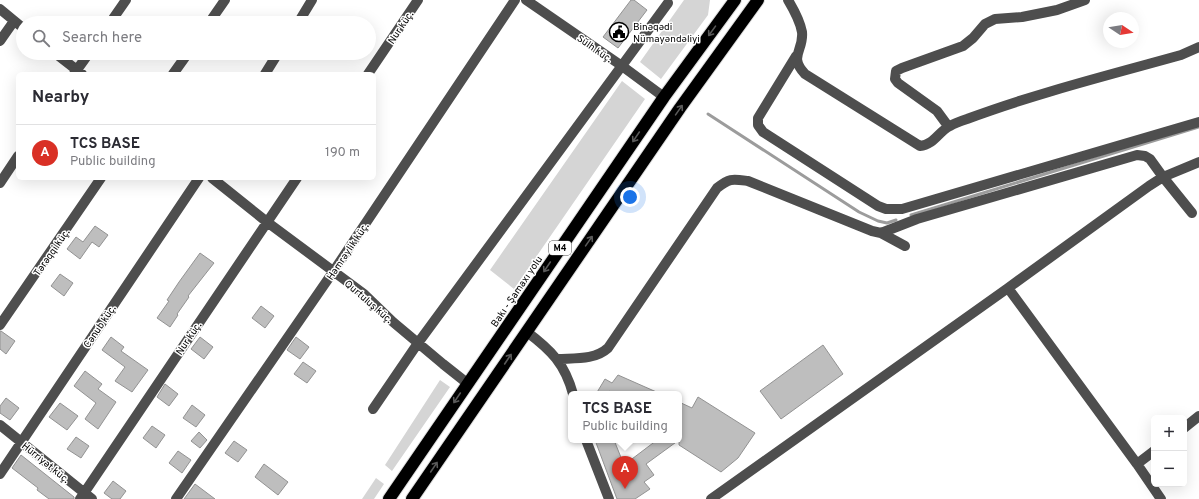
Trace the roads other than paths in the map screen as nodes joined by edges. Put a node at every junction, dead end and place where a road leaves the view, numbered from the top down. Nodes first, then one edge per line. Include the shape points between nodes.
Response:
1 (126, 0) edge
2 (225, 0) edge
3 (312, 0) edge
4 (418, 0) edge
5 (515, 0) edge
6 (526, 0) edge
7 (735, 0) edge
8 (758, 0) edge
9 (788, 0) edge
10 (1085, 0) edge
11 (668, 3) dead end
12 (0, 9) edge
13 (115, 16) edge
14 (214, 16) edge
15 (302, 16) edge
16 (14, 21) joint
17 (0, 41) edge
18 (1199, 47) edge
19 (796, 56) junction
20 (63, 60) edge
21 (85, 60) edge
22 (183, 60) edge
23 (274, 60) edge
24 (622, 66) junction
25 (77, 72) edge
26 (79, 72) edge
27 (174, 72) edge
28 (266, 72) edge
29 (369, 72) edge
30 (664, 97) junction
31 (1199, 122) edge
32 (948, 126) junction
33 (16, 159) edge
34 (1199, 162) edge
35 (1163, 177) junction
36 (101, 180) edge
37 (198, 180) edge
38 (214, 180) edge
39 (296, 180) edge
40 (0, 183) edge
41 (902, 209) junction
42 (1192, 213) dead end
43 (267, 222) junction
44 (906, 222) junction
45 (881, 233) junction
46 (905, 246) dead end
47 (333, 272) junction
48 (1008, 288) junction
49 (0, 326) edge
50 (527, 332) junction
51 (418, 343) junction
52 (558, 359) junction
53 (467, 383) junction
54 (572, 391) edge
55 (373, 409) dead end
56 (1199, 416) edge
57 (0, 425) edge
58 (1187, 426) edge
59 (21, 442) junction
60 (587, 443) edge
61 (1151, 453) edge
62 (1137, 464) junction
63 (0, 474) edge
64 (85, 497) edge
65 (176, 499) edge
66 (389, 499) edge
67 (412, 499) edge
68 (609, 499) edge
69 (711, 499) edge
70 (1161, 499) edge

1 - 13 street
2 - 14 street
3 - 15 street
4 - 29 street, Nur küç.
5 - 47 street, Həmrəylik küç.
6 - 24 street, Sülh küç.
7 -> 30 highway, Bakı - Şamaxı yolu / M4
50 -> 8 highway, M4 via 680,108
9 - 19 street via 802,33
10 - 32 street via 1057,10 994,19 985,24 963,46 896,71 895,79 898,83 937,111
11 - 24 street
12 - 16 street
16 - 17 street
18 - 32 street via 1181,55 1024,99
19 - 32 street via 805,74 920,146 932,142
19 - 41 street via 758,118 760,129 878,206
20 - 25 street
21 - 26 street
22 - 27 street
23 - 28 street
24 - 30 street, Sülh küç.
24 - 51 street
30 -> 53 highway, Bakı - Şamaxı yolu / M4
31 - 41 street
33 - 40 street
34 - 35 street
35 - 42 street
35 - 44 street via 1150,159 1137,155
35 - 48 street
36 - 49 street, Tərəqqi küç.
37 - 59 street, Cənub küç.
38 - 43 street, Qurtuluş küç.
39 - 43 street, Nur küç.
41 - 44 street
43 - 47 street, Qurtuluş küç.
43 - 64 street, Nur küç.
44 - 45 street
45 - 46 street
45 - 52 street via 748,181 727,180 717,188 608,348 595,356
47 - 51 street, Qurtuluş küç. via 364,294
47 - 65 street, Həmrəylik küç.
48 - 62 street
48 - 69 street
50 - 52 street via 544,344
67 -> 50 highway, M4
51 - 53 street, Qurtuluş küç.
51 - 55 street
52 - 54 street
53 -> 66 highway, Bakı - Şamaxı yolu / M4
56 - 58 street
57 - 59 street, Hürriyət küç.
59 - 63 street, Cənub küç.
59 - 64 street, Hürriyət küç.
60 - 68 street
61 - 62 street
62 - 70 street

